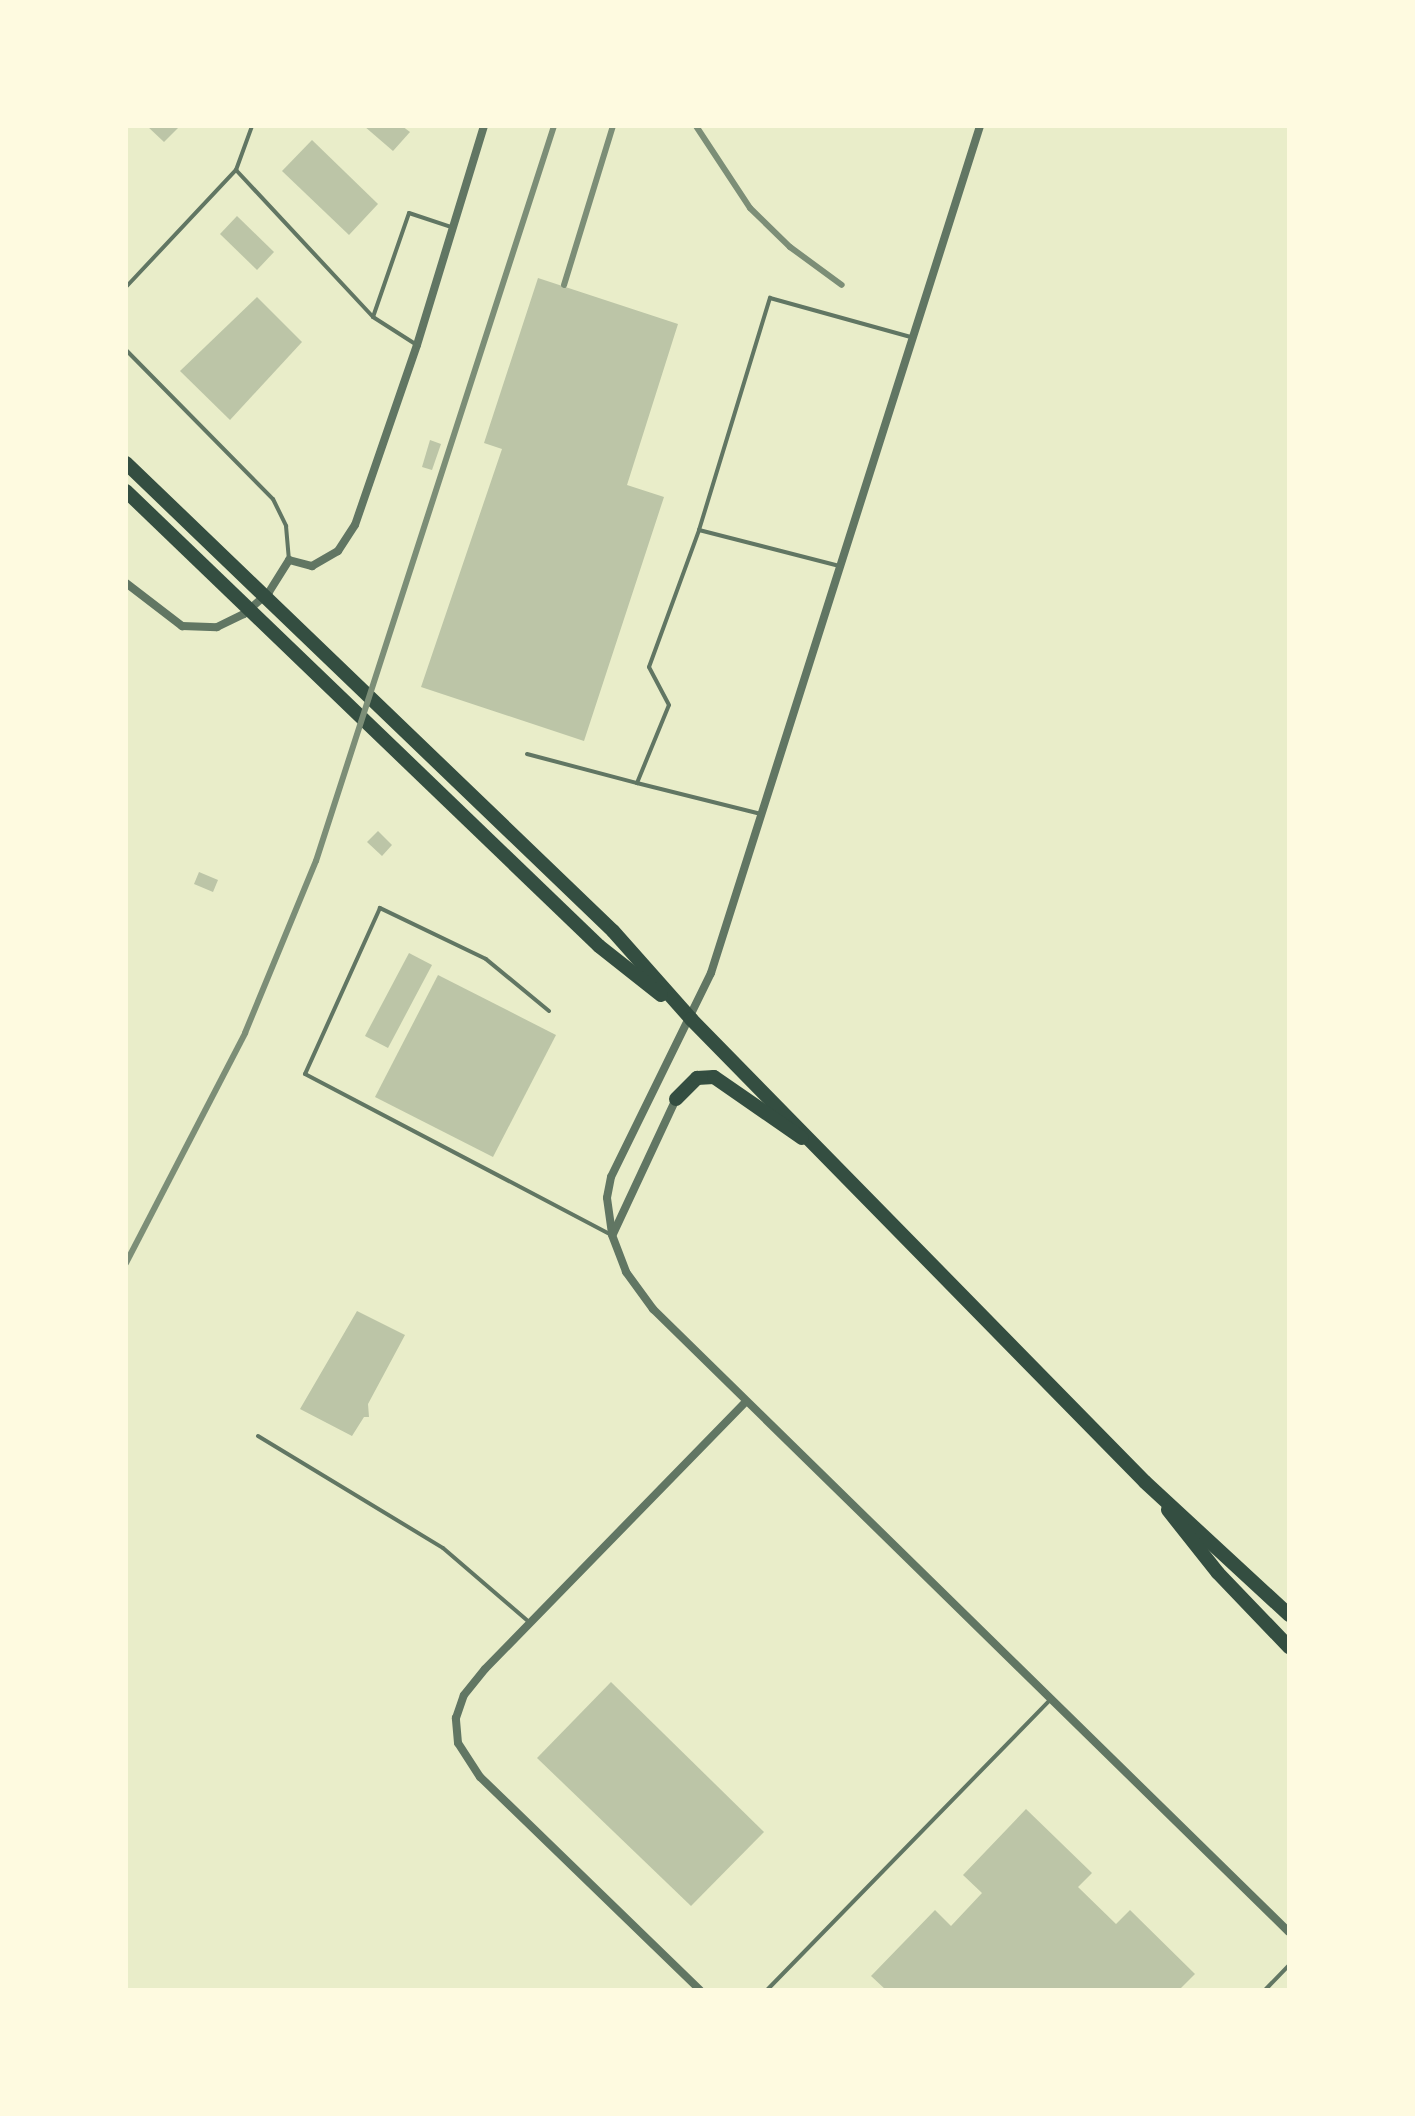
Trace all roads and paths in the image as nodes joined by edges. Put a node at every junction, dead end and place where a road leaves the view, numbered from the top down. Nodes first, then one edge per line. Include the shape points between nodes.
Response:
1 (252, 126) edge
2 (484, 126) edge
3 (980, 126) edge
4 (236, 170) junction
5 (455, 228) junction
6 (126, 287) edge
7 (373, 317) junction
8 (912, 337) junction
9 (417, 345) junction
10 (126, 350) edge
11 (126, 463) edge
12 (126, 491) edge
13 (699, 530) junction
14 (289, 560) junction
15 (839, 566) junction
16 (228, 576) junction
17 (126, 583) edge
18 (527, 754) dead end
19 (637, 783) junction
20 (761, 814) junction
21 (549, 1011) dead end
22 (691, 1019) junction
23 (676, 1099) joint
24 (826, 1153) junction
25 (612, 1235) junction
26 (746, 1402) junction
27 (258, 1436) dead end
28 (1145, 1482) junction
29 (1289, 1615) edge
30 (530, 1623) junction
31 (1289, 1647) edge
32 (1051, 1699) junction
33 (1289, 1932) edge
34 (1289, 1965) edge
35 (700, 1990) edge
36 (767, 1990) edge
37 (1265, 1990) edge

1 - 4 lane
2 - 5 street
3 - 8 street
4 - 6 lane
4 - 7 lane
5 - 7 lane via 409,213
5 - 9 street
7 - 9 lane
8 - 13 lane via 770,298
8 - 15 street
9 - 14 street via 349,537 323,563
10 - 14 lane via 273,499 286,526
11 - 16 main road
12 - 16 main road
13 - 15 lane
13 - 19 lane via 649,667 669,705
14 - 17 street via 264,598 217,627 182,626
15 - 20 street
16 - 22 main road via 613,931
16 - 22 main road via 599,946
18 - 19 lane
19 - 20 lane
20 - 22 street via 711,973
21 - 25 lane via 486,959 380,908 305,1074
22 - 24 main road
22 - 25 street via 611,1177 607,1198
23 - 24 main road via 697,1078 714,1077
23 - 25 street
24 - 28 main road
25 - 26 street via 643,1298
26 - 30 street
26 - 32 street
27 - 30 lane via 443,1548
28 - 29 main road
28 - 31 main road via 1218,1573
30 - 35 street via 473,1682 458,1706 455,1730 463,1754
32 - 33 street
32 - 36 lane
34 - 37 lane

